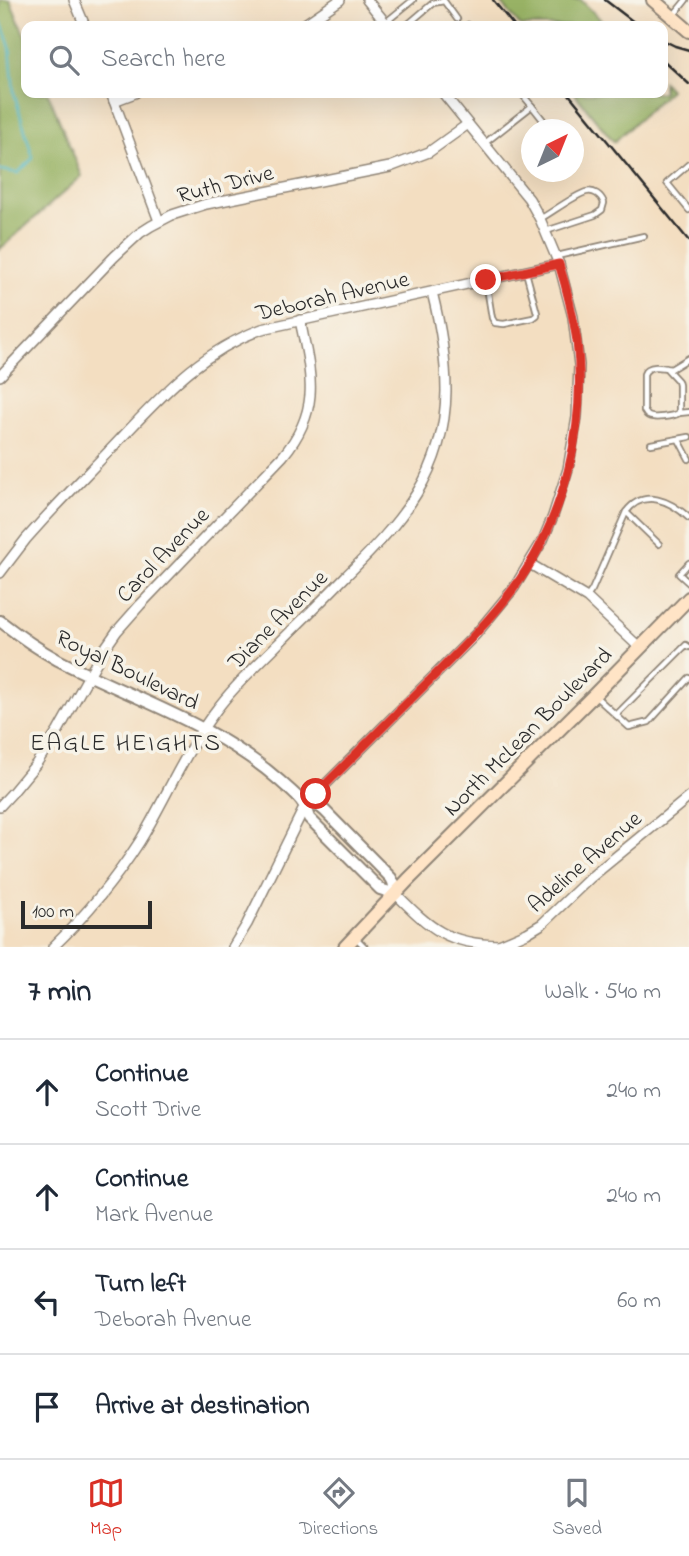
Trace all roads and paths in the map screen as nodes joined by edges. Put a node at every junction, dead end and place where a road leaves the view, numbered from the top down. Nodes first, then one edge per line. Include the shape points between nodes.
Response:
1 (74, 0) edge
2 (340, 0) edge
3 (368, 0) edge
4 (413, 0) edge
5 (653, 0) edge
6 (686, 0) edge
7 (672, 16) junction
8 (457, 19) dead end
9 (83, 21) edge
10 (309, 21) edge
11 (384, 21) edge
12 (391, 21) edge
13 (411, 21) edge
14 (689, 31) edge
15 (112, 98) edge
16 (447, 98) edge
17 (526, 98) edge
18 (532, 106) junction
19 (542, 119) edge
20 (468, 124) junction
21 (484, 144) junction
22 (689, 164) edge
23 (689, 210) edge
24 (540, 219) junction
25 (159, 221) junction
26 (545, 231) junction
27 (644, 236) dead end
28 (558, 260) junction
29 (526, 272) junction
30 (486, 280) junction
31 (432, 292) junction
32 (300, 320) junction
33 (689, 358) edge
34 (666, 368) junction
35 (0, 376) edge
36 (689, 412) edge
37 (679, 413) junction
38 (689, 437) edge
39 (679, 440) junction
40 (651, 444) dead end
41 (689, 459) edge
42 (626, 512) junction
43 (689, 518) edge
44 (659, 544) dead end
45 (530, 564) junction
46 (689, 564) edge
47 (0, 573) edge
48 (689, 583) edge
49 (587, 598) junction
50 (687, 605) edge
51 (0, 621) edge
52 (639, 647) junction
53 (689, 647) edge
54 (89, 674) junction
55 (689, 678) edge
56 (594, 695) junction
57 (616, 715) junction
58 (204, 729) junction
59 (687, 802) edge
60 (306, 804) junction
61 (0, 806) edge
62 (396, 894) junction
63 (353, 936) junction
64 (500, 946) edge
65 (53, 947) edge
66 (233, 947) edge
67 (345, 947) edge
68 (365, 947) edge

1 - 9 street
2 - 10 street
3 - 11 street
4 - 12 lane
5 - 7 main road
6 - 7 lane
7 - 14 main road
8 - 13 lane via 444,1 433,3
15 - 25 street
16 - 20 street
17 - 18 lane
18 - 19 lane
18 - 21 lane
20 - 21 street
20 - 25 street, Ruth Drive via 437,147 398,165 206,204
21 - 24 street
22 - 23 lane via 667,183
24 - 26 street
24 - 26 lane via 584,193 596,193 604,203 595,215
25 - 35 street, Ruth Drive via 125,245
26 - 28 street
27 - 28 lane
28 - 29 street, Deborah Avenue
28 - 45 street via 577,342 577,417 561,495
29 - 30 street, Deborah Avenue
29 - 30 lane via 537,315 533,318 495,323
30 - 31 street, Deborah Avenue
31 - 32 street, Deborah Avenue
31 - 58 street, Diane Avenue via 446,393 437,446 419,492 379,543 243,680
32 - 47 street, Deborah Avenue via 261,329 219,348 170,387 44,519
32 - 54 street, Carol Avenue via 311,393 298,435 127,619
33 - 34 lane
34 - 37 lane via 678,381
34 - 37 lane via 645,370 644,411 650,417
36 - 37 lane
38 - 39 lane
39 - 40 lane
39 - 41 lane
42 - 43 lane via 638,501 652,498
42 - 44 lane
42 - 49 lane
45 - 49 street
45 - 60 street via 476,634
46 - 48 lane via 680,574
49 - 52 street
50 - 52 main road, North McLean Boulevard
51 - 54 street, Royal Boulevard via 40,649
52 - 56 main road, North McLean Boulevard
53 - 57 lane via 686,645
54 - 58 street, Royal Boulevard
54 - 61 street, Carol Avenue via 36,764
55 - 57 lane via 649,722 629,727
56 - 57 lane
56 - 62 main road, North McLean Boulevard
58 - 60 street, Royal Boulevard via 257,763
58 - 65 street, Diane Avenue via 140,841 76,925
59 - 64 street, Adeline Avenue via 590,878 542,923
60 - 62 street, Royal Boulevard via 309,818 380,889
60 - 66 street
62 - 63 main road, North McLean Boulevard
62 - 64 street, Royal Boulevard via 448,937
63 - 67 main road, North McLean Boulevard
63 - 68 lane

